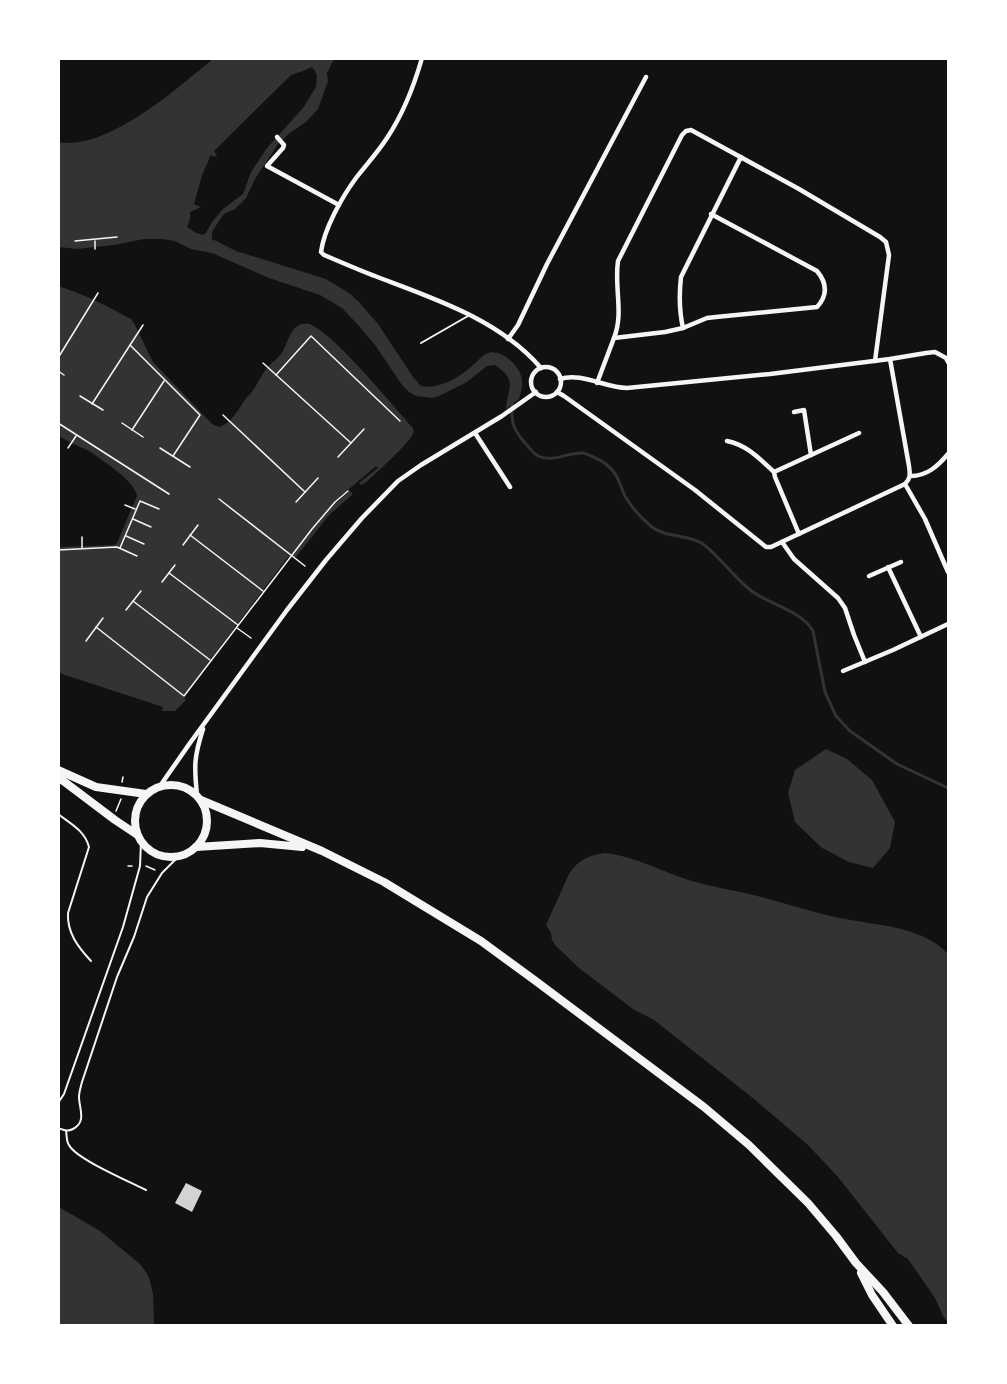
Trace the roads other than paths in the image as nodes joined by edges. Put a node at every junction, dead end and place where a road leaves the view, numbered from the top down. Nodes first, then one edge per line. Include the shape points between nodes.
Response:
1 (422, 58) edge
2 (646, 77) dead end
3 (279, 139) dead end
4 (741, 157) junction
5 (339, 205) junction
6 (711, 214) junction
7 (470, 315) junction
8 (683, 328) junction
9 (614, 338) junction
10 (508, 339) junction
11 (421, 343) dead end
12 (890, 359) junction
13 (875, 361) junction
14 (948, 362) edge
15 (541, 368) junction
16 (561, 379) junction
17 (597, 383) junction
18 (536, 392) junction
19 (557, 392) junction
20 (794, 412) dead end
21 (475, 433) junction
22 (859, 433) dead end
23 (727, 441) dead end
24 (948, 454) edge
25 (811, 455) junction
26 (774, 472) junction
27 (910, 476) junction
28 (905, 484) junction
29 (510, 487) dead end
30 (799, 534) junction
31 (782, 542) junction
32 (901, 562) dead end
33 (888, 567) junction
34 (948, 572) edge
35 (868, 576) dead end
36 (948, 624) edge
37 (921, 637) junction
38 (865, 662) junction
39 (843, 670) dead end
40 (205, 724) junction
41 (58, 770) edge
42 (58, 777) edge
43 (160, 786) junction
44 (146, 794) junction
45 (199, 798) junction
46 (58, 814) edge
47 (139, 838) junction
48 (196, 847) junction
49 (321, 851) junction
50 (178, 857) junction
51 (91, 961) dead end
52 (58, 1103) edge
53 (58, 1128) edge
54 (66, 1131) junction
55 (146, 1190) dead end
56 (856, 1263) junction
57 (893, 1326) edge
58 (909, 1326) edge

1 - 5 street via 394,127
2 - 10 street
3 - 5 street via 283,148 267,166
4 - 6 street
4 - 9 street via 691,129 682,135 618,261 620,312
4 - 13 street via 886,242 889,255
5 - 7 street via 328,228 321,252 324,255
6 - 8 street via 681,277
6 - 8 street via 817,271 825,291 817,307 707,318
7 - 10 street
7 - 11 lane
8 - 9 street
9 - 17 street
10 - 15 street
12 - 13 street
12 - 14 street via 934,352
12 - 27 street
13 - 17 street via 627,388
15 - 16 street via 552,368
15 - 18 street via 533,376
16 - 17 street via 572,377
16 - 19 street
18 - 19 street via 546,396
18 - 21 street
19 - 31 street via 653,458 766,547
20 - 25 street via 804,410
21 - 29 street
21 - 40 street via 398,481 362,518 287,610
22 - 25 street
23 - 26 street via 748,449
24 - 27 street via 923,475
25 - 26 street
26 - 30 street
27 - 28 street
28 - 30 street
28 - 34 street
30 - 31 street
31 - 38 street via 845,608
32 - 33 street
33 - 35 street
33 - 37 street
36 - 37 street
37 - 38 street
38 - 39 street
40 - 43 street
40 - 45 street via 195,759
41 - 44 main road via 96,787
42 - 47 main road
43 - 44 main road
43 - 45 main road via 180,785
44 - 47 main road via 135,813
45 - 48 main road via 207,820
45 - 49 main road
46 - 51 lane via 87,839 67,924
47 - 50 main road via 153,853
47 - 52 lane via 140,866 123,927
48 - 49 main road via 260,843
48 - 50 main road
49 - 56 main road via 384,882 481,941 704,1107 808,1203
50 - 54 lane via 147,897 82,1082 81,1122
53 - 54 lane
54 - 55 lane via 67,1143 82,1158
56 - 57 main road
56 - 58 main road

